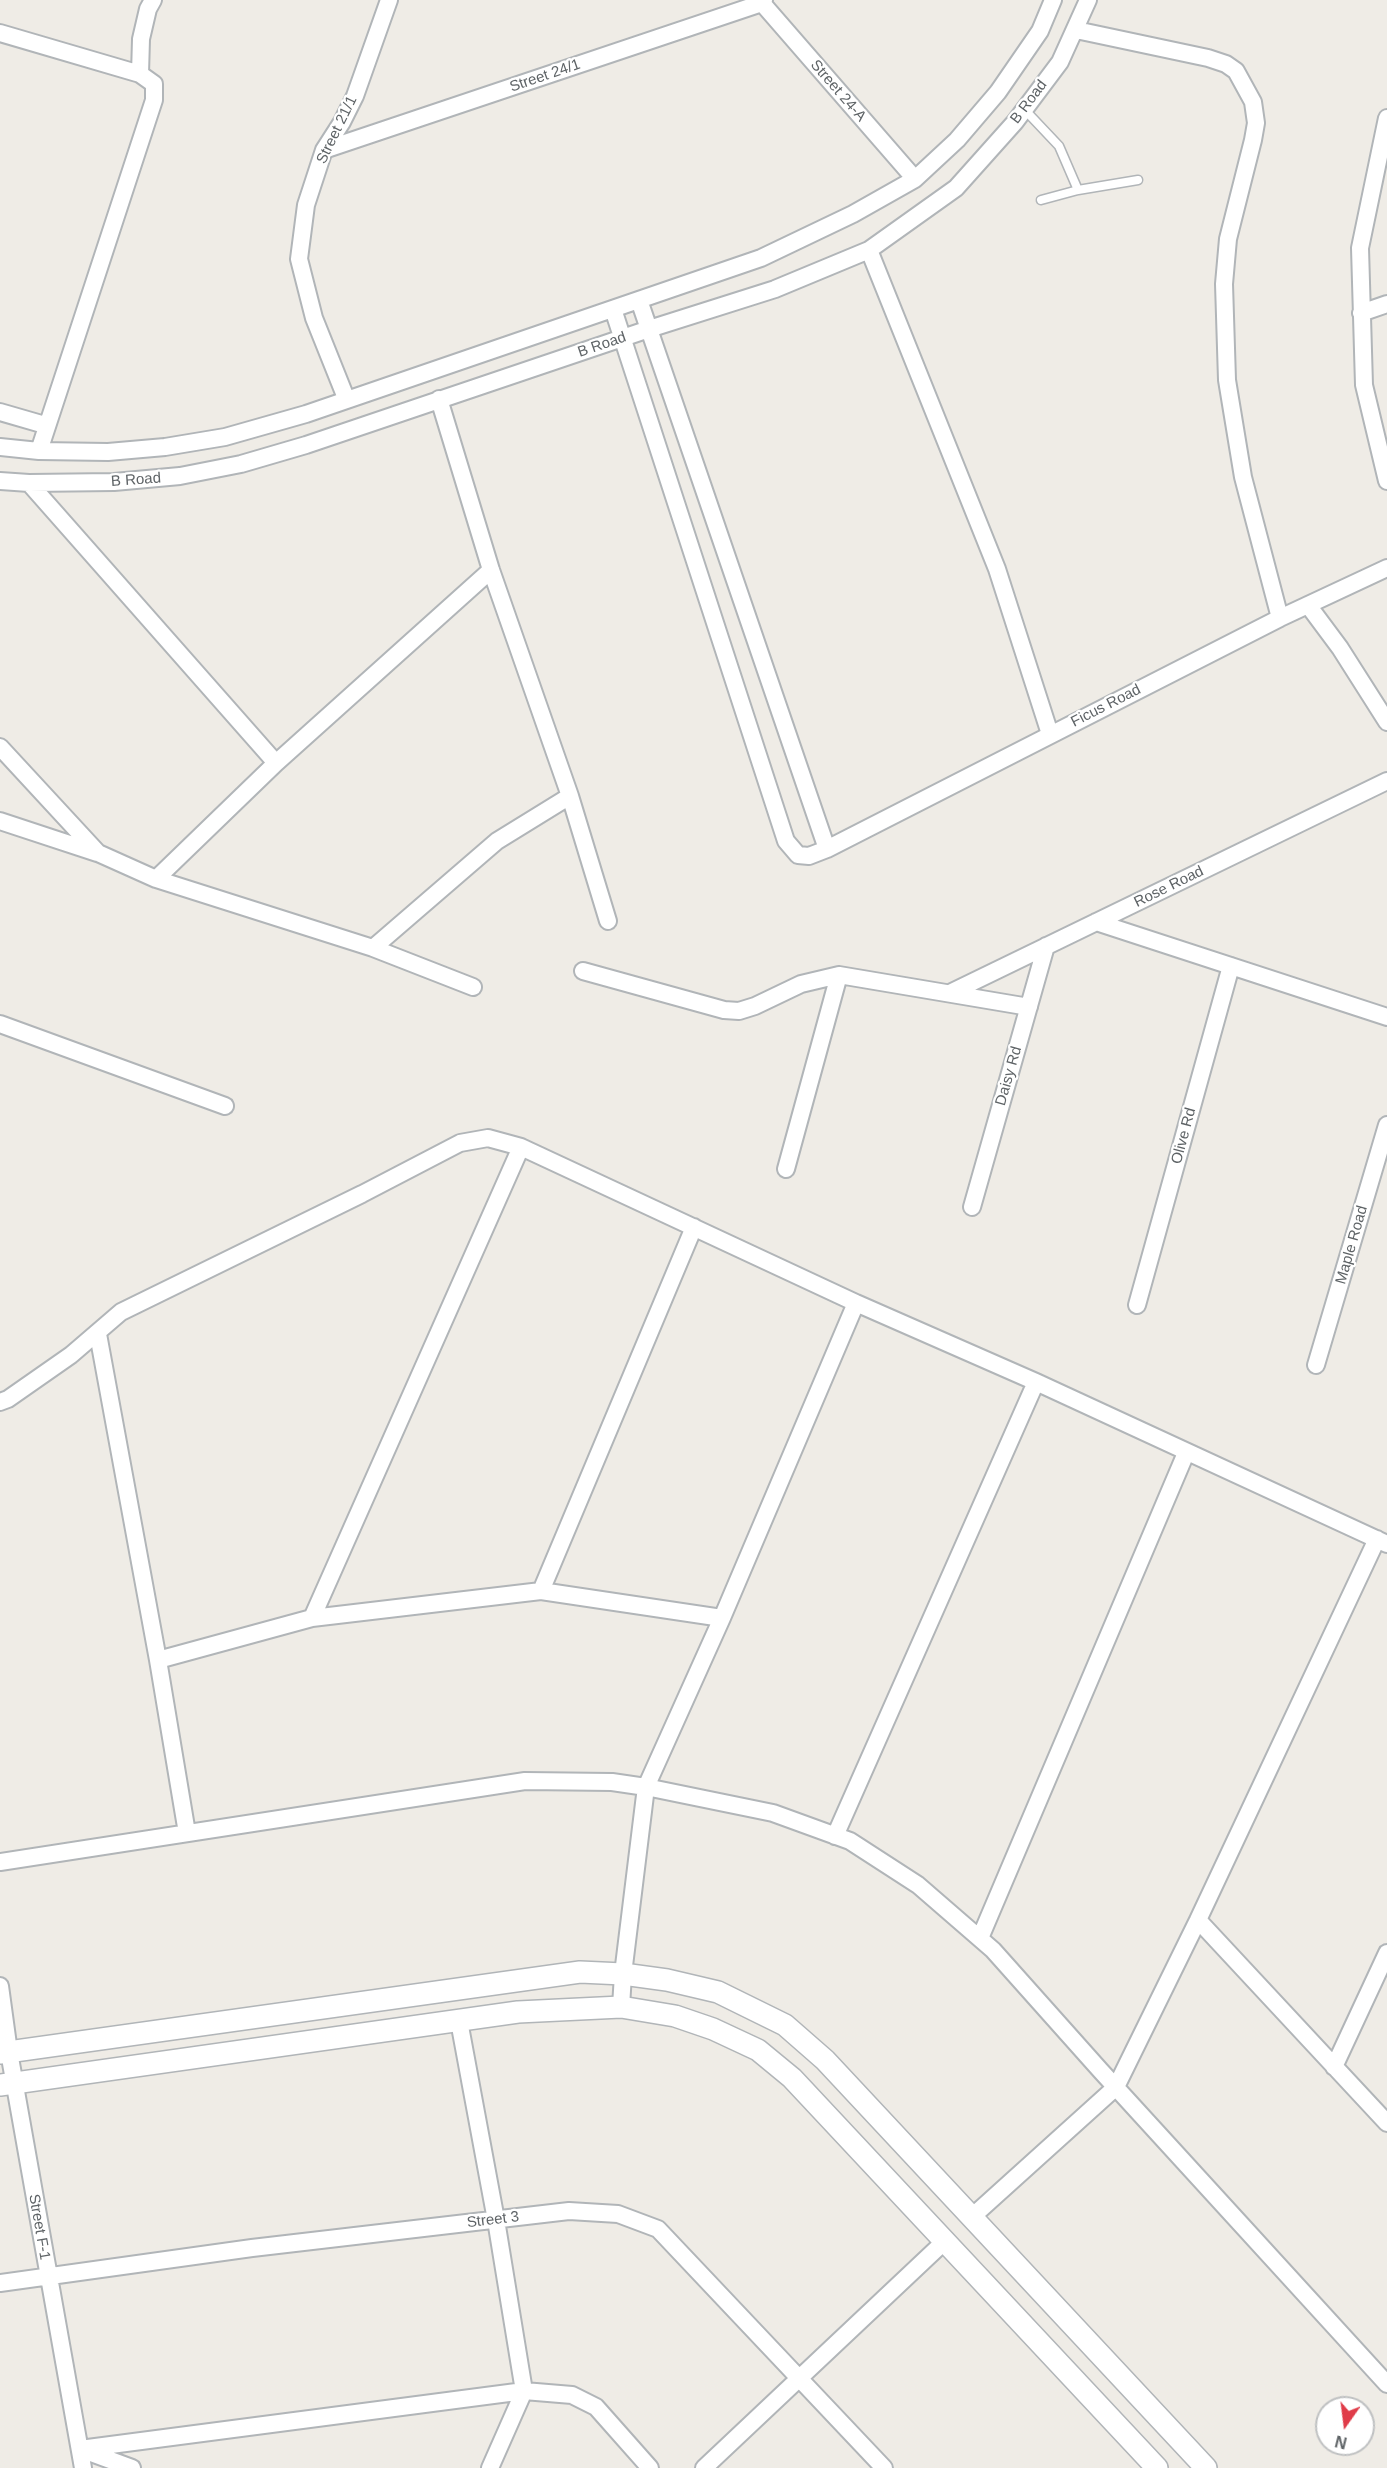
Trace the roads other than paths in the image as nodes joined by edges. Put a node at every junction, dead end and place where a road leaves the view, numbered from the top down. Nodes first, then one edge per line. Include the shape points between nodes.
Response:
1 (153, 0) edge
2 (389, 0) edge
3 (1053, 0) edge
4 (1088, 0) edge
5 (763, 2) edge
6 (1076, 30) junction
7 (0, 33) edge
8 (140, 74) junction
9 (1024, 110) junction
10 (1387, 118) edge
11 (324, 150) junction
12 (915, 179) junction
13 (1138, 180) dead end
14 (1078, 190) junction
15 (1041, 200) dead end
16 (869, 250) junction
17 (639, 300) junction
18 (1387, 304) edge
19 (613, 309) junction
20 (1361, 313) junction
21 (649, 329) junction
22 (623, 338) junction
23 (346, 398) junction
24 (439, 399) junction
25 (0, 412) edge
26 (45, 425) junction
27 (0, 447) edge
28 (39, 451) junction
29 (0, 481) edge
30 (1387, 481) edge
31 (29, 483) junction
32 (1387, 568) edge
33 (490, 570) junction
34 (1308, 605) junction
35 (1280, 618) junction
36 (1387, 722) edge
37 (1050, 734) junction
38 (0, 747) edge
39 (276, 763) junction
40 (1387, 781) edge
41 (570, 796) junction
42 (0, 821) edge
43 (827, 849) junction
44 (98, 853) junction
45 (156, 879) junction
46 (608, 921) dead end
47 (1096, 922) junction
48 (1046, 946) junction
49 (373, 948) junction
50 (1231, 966) junction
51 (583, 971) dead end
52 (839, 975) junction
53 (473, 987) dead end
54 (952, 992) junction
55 (1029, 1007) junction
56 (1387, 1017) edge
57 (0, 1024) edge
58 (225, 1106) dead end
59 (1387, 1125) edge
60 (521, 1147) junction
61 (786, 1169) dead end
62 (972, 1207) dead end
63 (694, 1227) junction
64 (856, 1303) junction
65 (1137, 1305) dead end
66 (98, 1334) junction
67 (1316, 1365) dead end
68 (1036, 1382) junction
69 (0, 1402) edge
70 (1186, 1453) junction
71 (1382, 1541) edge
72 (541, 1591) junction
73 (312, 1618) junction
74 (722, 1618) junction
75 (159, 1660) junction
76 (646, 1787) junction
77 (187, 1833) junction
78 (835, 1836) junction
79 (0, 1862) edge
80 (1198, 1920) junction
81 (980, 1938) junction
82 (1386, 1959) edge
83 (623, 1974) junction
84 (0, 1986) edge
85 (621, 2007) junction
86 (459, 2021) junction
87 (4, 2052) edge
88 (1334, 2067) junction
89 (8, 2084) edge
90 (1116, 2087) junction
91 (1387, 2123) edge
92 (973, 2216) junction
93 (496, 2220) junction
94 (946, 2240) junction
95 (47, 2276) junction
96 (0, 2283) edge
97 (798, 2378) junction
98 (1387, 2384) edge
99 (524, 2391) junction
100 (80, 2449) junction
101 (83, 2468) edge
102 (132, 2468) edge
103 (490, 2468) edge
104 (650, 2468) edge
105 (704, 2468) edge
106 (884, 2468) edge
107 (1157, 2468) edge
108 (1206, 2468) edge

1 - 8 street via 141,39
2 - 11 street, Street 21/1 via 355,96
3 - 12 street, B Road via 1040,31 998,92 957,140
4 - 6 street, B Road
5 - 11 street, Street 24/1
5 - 12 street, Street 24-A
6 - 9 street, B Road via 1060,62
6 - 35 street via 1226,64 1236,71 1253,102 1253,140 1228,239 1224,284 1227,380 1243,477
7 - 8 street
8 - 26 street via 154,84 153,100
9 - 14 lane via 1059,146
9 - 16 street, B Road via 956,188
10 - 20 street via 1360,248
11 - 23 street, Street 21/1 via 306,205 299,259 314,318
12 - 17 street, B Road via 761,258
13 - 14 lane
14 - 15 lane
16 - 21 street, B Road via 775,290
16 - 37 street via 997,569
17 - 19 street, B Road
17 - 21 street
18 - 20 street
19 - 22 street
19 - 23 street, B Road
20 - 30 street via 1364,385
21 - 22 street, B Road
21 - 43 street
22 - 24 street, B Road
22 - 43 street, Ficus Road via 786,841 798,855 809,856
23 - 28 street, B Road via 306,414 198,442 108,452
24 - 31 street, B Road via 306,445 207,472 114,482
24 - 33 street
25 - 26 street
26 - 28 street
27 - 28 street, B Road
29 - 31 street, B Road
31 - 39 street
32 - 34 street, Ficus Road
33 - 39 street
33 - 41 street
34 - 35 street, Ficus Road
34 - 36 street
35 - 37 street, Ficus Road
37 - 43 street, Ficus Road
38 - 44 street
39 - 45 street
40 - 47 street, Rose Road
41 - 46 street
41 - 49 street via 497,841
42 - 44 street
44 - 45 street
45 - 49 street
47 - 48 street, Rose Road
47 - 50 street
48 - 54 street, Rose Road
48 - 55 street, Daisy Rd
49 - 53 street
50 - 56 street
50 - 65 street, Olive Rd
51 - 52 street via 739,1011 801,984
52 - 54 street
52 - 61 street
54 - 55 street
55 - 62 street, Daisy Rd
57 - 58 street
59 - 67 street, Maple Road
60 - 63 street
60 - 66 street via 488,1138 460,1143 121,1312
60 - 73 street
63 - 64 street
63 - 72 street
64 - 68 street
64 - 74 street
66 - 69 street
66 - 75 street
68 - 70 street
68 - 78 street
70 - 71 street
70 - 81 street
71 - 80 street
72 - 73 street
72 - 74 street
73 - 75 street
74 - 76 street
75 - 77 street
76 - 77 street via 612,1782 525,1781
76 - 78 street via 773,1813
76 - 83 street
77 - 79 street
78 - 81 street via 850,1841 918,1885
80 - 88 street
80 - 90 street
81 - 90 street
82 - 88 street
83 - 85 street
83 - 87 street via 580,1972 545,1976
83 - 92 street via 718,1992 785,2025 825,2060
84 - 87 street, Street F-1
85 - 86 street via 518,2012
85 - 94 street via 675,2016 758,2050 792,2078
86 - 89 street
86 - 93 street
87 - 89 street, Street F-1
88 - 91 street
89 - 95 street, Street F-1
90 - 92 street
90 - 98 street
92 - 108 street
93 - 95 street, Street 3
93 - 97 street, Street 3 via 569,2211 618,2214 658,2229
93 - 99 street
94 - 97 street
94 - 107 street
95 - 96 street, Street 3
95 - 100 street, Street F-1
97 - 105 street
97 - 106 street, Street 3
99 - 100 street
99 - 103 street
99 - 104 street via 572,2395 596,2406
100 - 101 street, Street F-1
100 - 102 street

